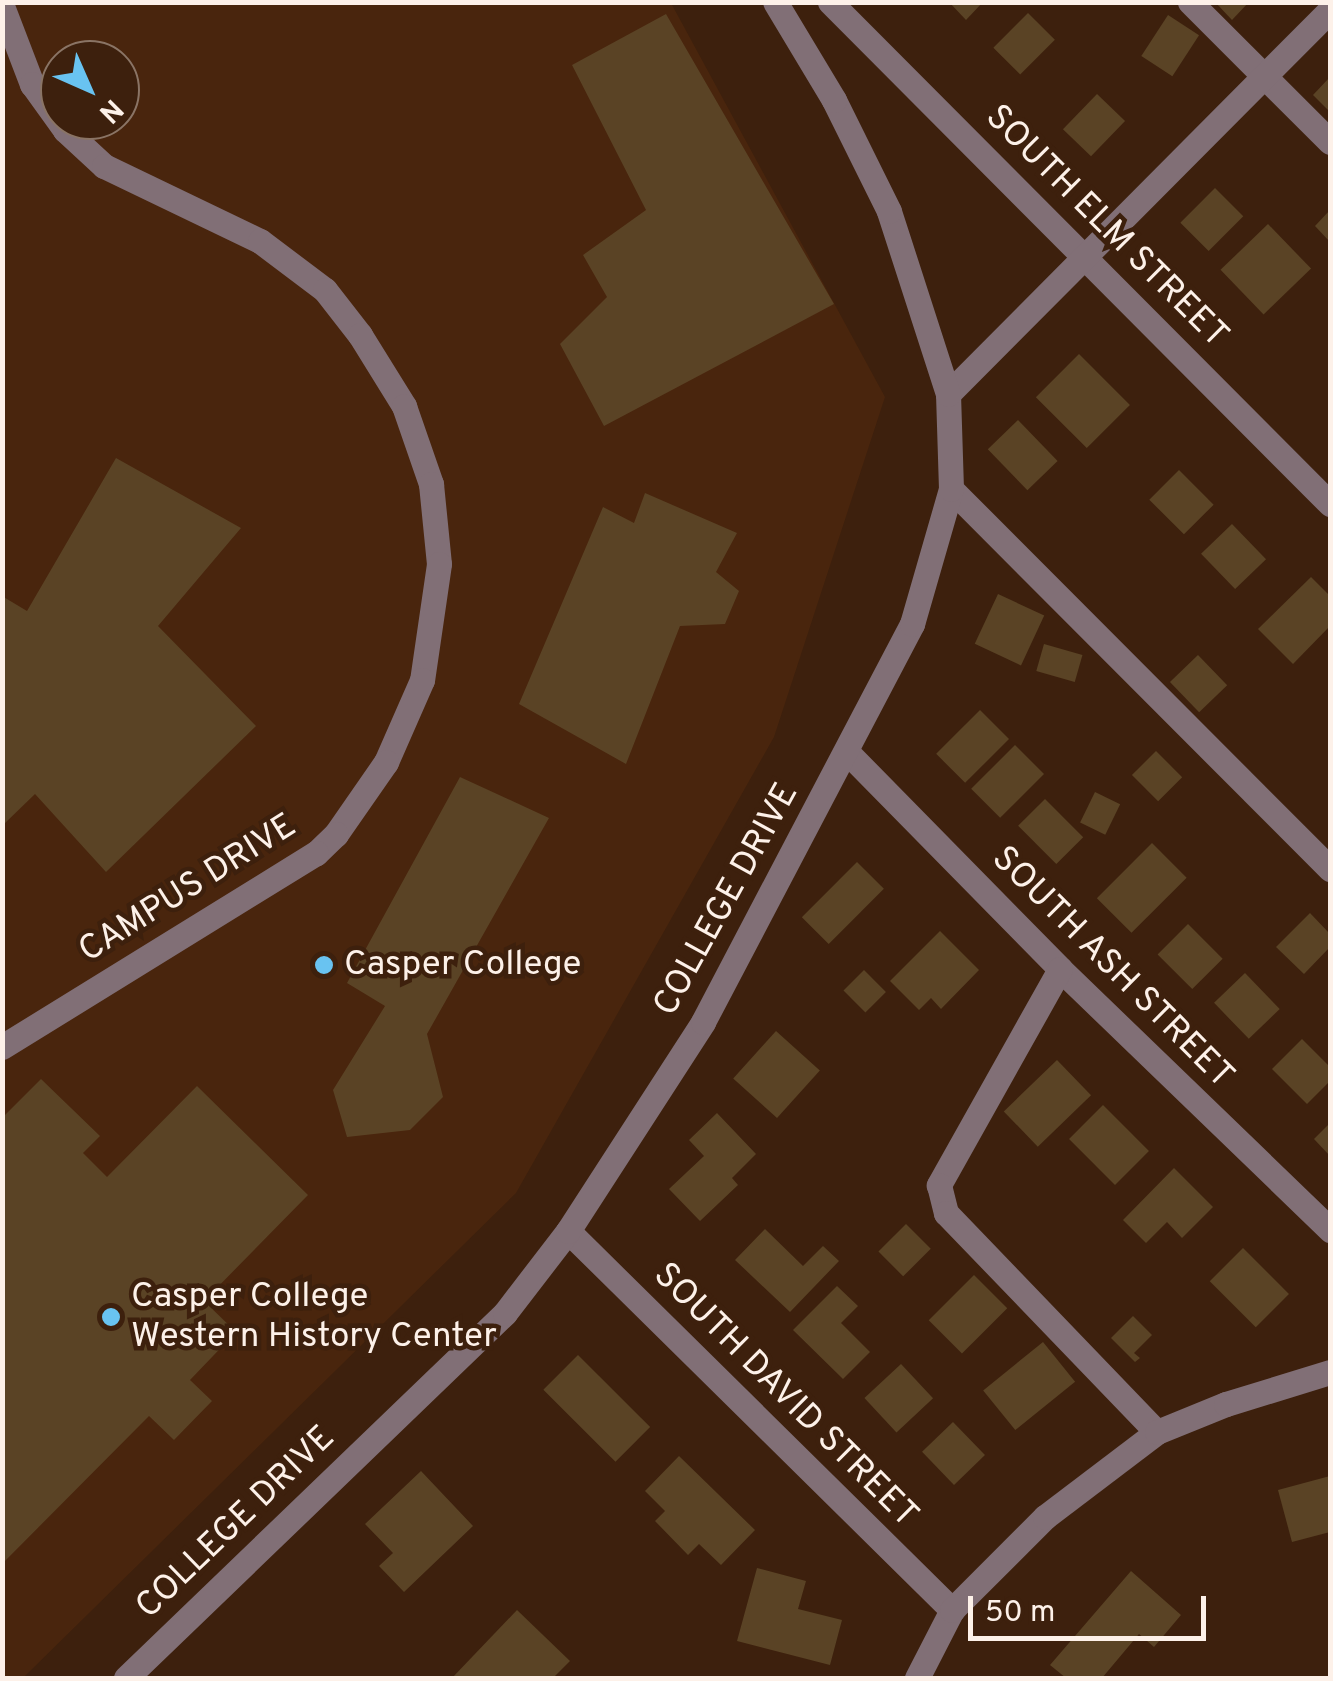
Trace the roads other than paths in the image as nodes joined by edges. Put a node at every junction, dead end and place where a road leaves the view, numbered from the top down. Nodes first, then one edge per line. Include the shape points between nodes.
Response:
1 (775, 2) edge
2 (830, 2) edge
3 (1190, 2) edge
4 (2, 6) edge
5 (1330, 10) edge
6 (1265, 76) junction
7 (1330, 142) edge
8 (1086, 255) junction
9 (948, 394) junction
10 (951, 488) junction
11 (1330, 504) edge
12 (846, 752) junction
13 (1330, 869) edge
14 (1060, 969) junction
15 (2, 1046) edge
16 (1330, 1230) edge
17 (568, 1232) junction
18 (1330, 1372) edge
19 (1157, 1432) junction
20 (952, 1610) junction
21 (126, 1678) edge
22 (917, 1678) edge

1 - 9 street, COLLEGE DRIVE via 889,211
2 - 8 street, SOUTH ELM STREET
3 - 6 street
4 - 15 street, CAMPUS DRIVE via 32,84 104,166 260,241 325,290 404,406 431,484 439,564 422,680 386,762 336,834 316,853
5 - 6 street
6 - 7 street
6 - 8 street
8 - 9 street
8 - 11 street, SOUTH ELM STREET
9 - 10 street, COLLEGE DRIVE
10 - 12 street, COLLEGE DRIVE via 912,624
10 - 13 street
12 - 14 street, SOUTH ASH STREET
12 - 17 street, COLLEGE DRIVE via 703,1022
14 - 16 street, SOUTH ASH STREET
14 - 19 street via 940,1185 946,1212
17 - 20 street, SOUTH DAVID STREET
17 - 21 street, COLLEGE DRIVE via 505,1313
18 - 19 street
19 - 20 street via 1045,1517
20 - 22 street

